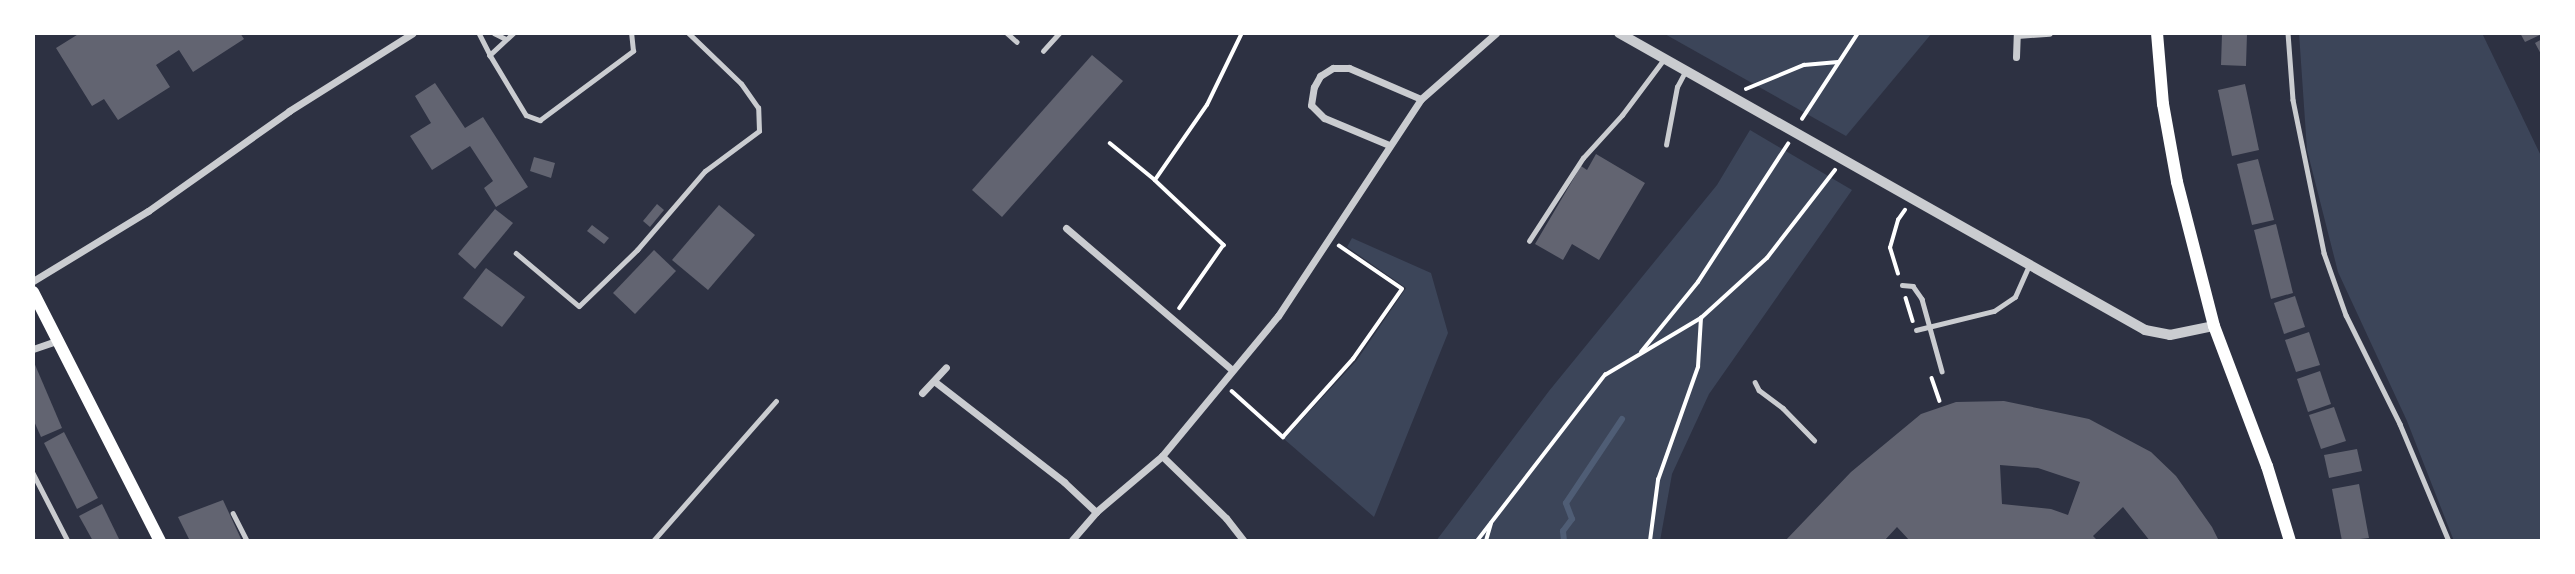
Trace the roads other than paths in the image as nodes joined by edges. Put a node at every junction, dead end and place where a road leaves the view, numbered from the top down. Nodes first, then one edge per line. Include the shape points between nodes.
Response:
1 (413, 33) edge
2 (479, 33) edge
3 (494, 33) edge
4 (514, 33) edge
5 (631, 33) edge
6 (688, 33) edge
7 (1007, 33) edge
8 (1059, 33) edge
9 (1496, 33) edge
10 (1619, 33) edge
11 (2049, 33) edge
12 (2157, 33) edge
13 (2288, 33) edge
14 (2017, 34) edge
15 (506, 39) junction
16 (1017, 42) dead end
17 (1043, 51) dead end
18 (490, 55) junction
19 (2016, 57) dead end
20 (1665, 59) junction
21 (1685, 70) junction
22 (1421, 99) junction
23 (1389, 145) junction
24 (1666, 145) dead end
25 (1066, 228) dead end
26 (1529, 241) dead end
27 (516, 253) dead end
28 (2029, 265) junction
29 (33, 281) edge
30 (1902, 285) road end
31 (33, 292) edge
32 (1931, 326) junction
33 (2214, 326) junction
34 (1916, 330) road end
35 (60, 340) junction
36 (33, 349) edge
37 (946, 368) dead end
38 (1232, 370) junction
39 (1942, 371) dead end
40 (934, 381) junction
41 (1755, 382) dead end
42 (922, 393) dead end
43 (776, 401) dead end
44 (1814, 440) dead end
45 (1162, 456) junction
46 (33, 473) edge
47 (1096, 512) junction
48 (233, 513) dead end
49 (1072, 540) edge
50 (68, 541) edge
51 (160, 541) edge
52 (247, 541) edge
53 (653, 541) edge
54 (1244, 541) edge
55 (2290, 541) edge
56 (2449, 541) edge

1 - 29 street via 289,111 148,211
2 - 18 lane
3 - 15 lane
4 - 15 lane
5 - 18 lane via 633,51 540,120 526,115
6 - 27 lane via 741,84 758,108 759,131 705,172 637,250 579,306
7 - 16 lane
8 - 17 lane
9 - 22 street
10 - 20 street
11 - 14 street
12 - 33 main road via 2177,182
13 - 56 lane via 2293,100 2324,253 2346,315 2400,424
14 - 19 street
15 - 18 lane
20 - 21 street
20 - 26 lane via 1583,158
21 - 24 lane via 1677,87
21 - 28 street
22 - 23 street
22 - 23 street via 1349,68 1333,68 1320,76 1311,106 1324,118
23 - 38 street via 1278,316
25 - 38 street
28 - 32 lane via 2015,297 1994,311
28 - 33 street via 2145,330 2170,335
30 - 32 lane via 1913,286
31 - 35 main road
32 - 34 lane
32 - 39 lane
33 - 55 main road
35 - 36 street
35 - 51 main road
37 - 40 street
38 - 45 street
40 - 42 street
40 - 47 street
41 - 44 lane
43 - 53 lane
45 - 47 street
45 - 54 street
46 - 50 lane
47 - 49 street
48 - 52 lane

